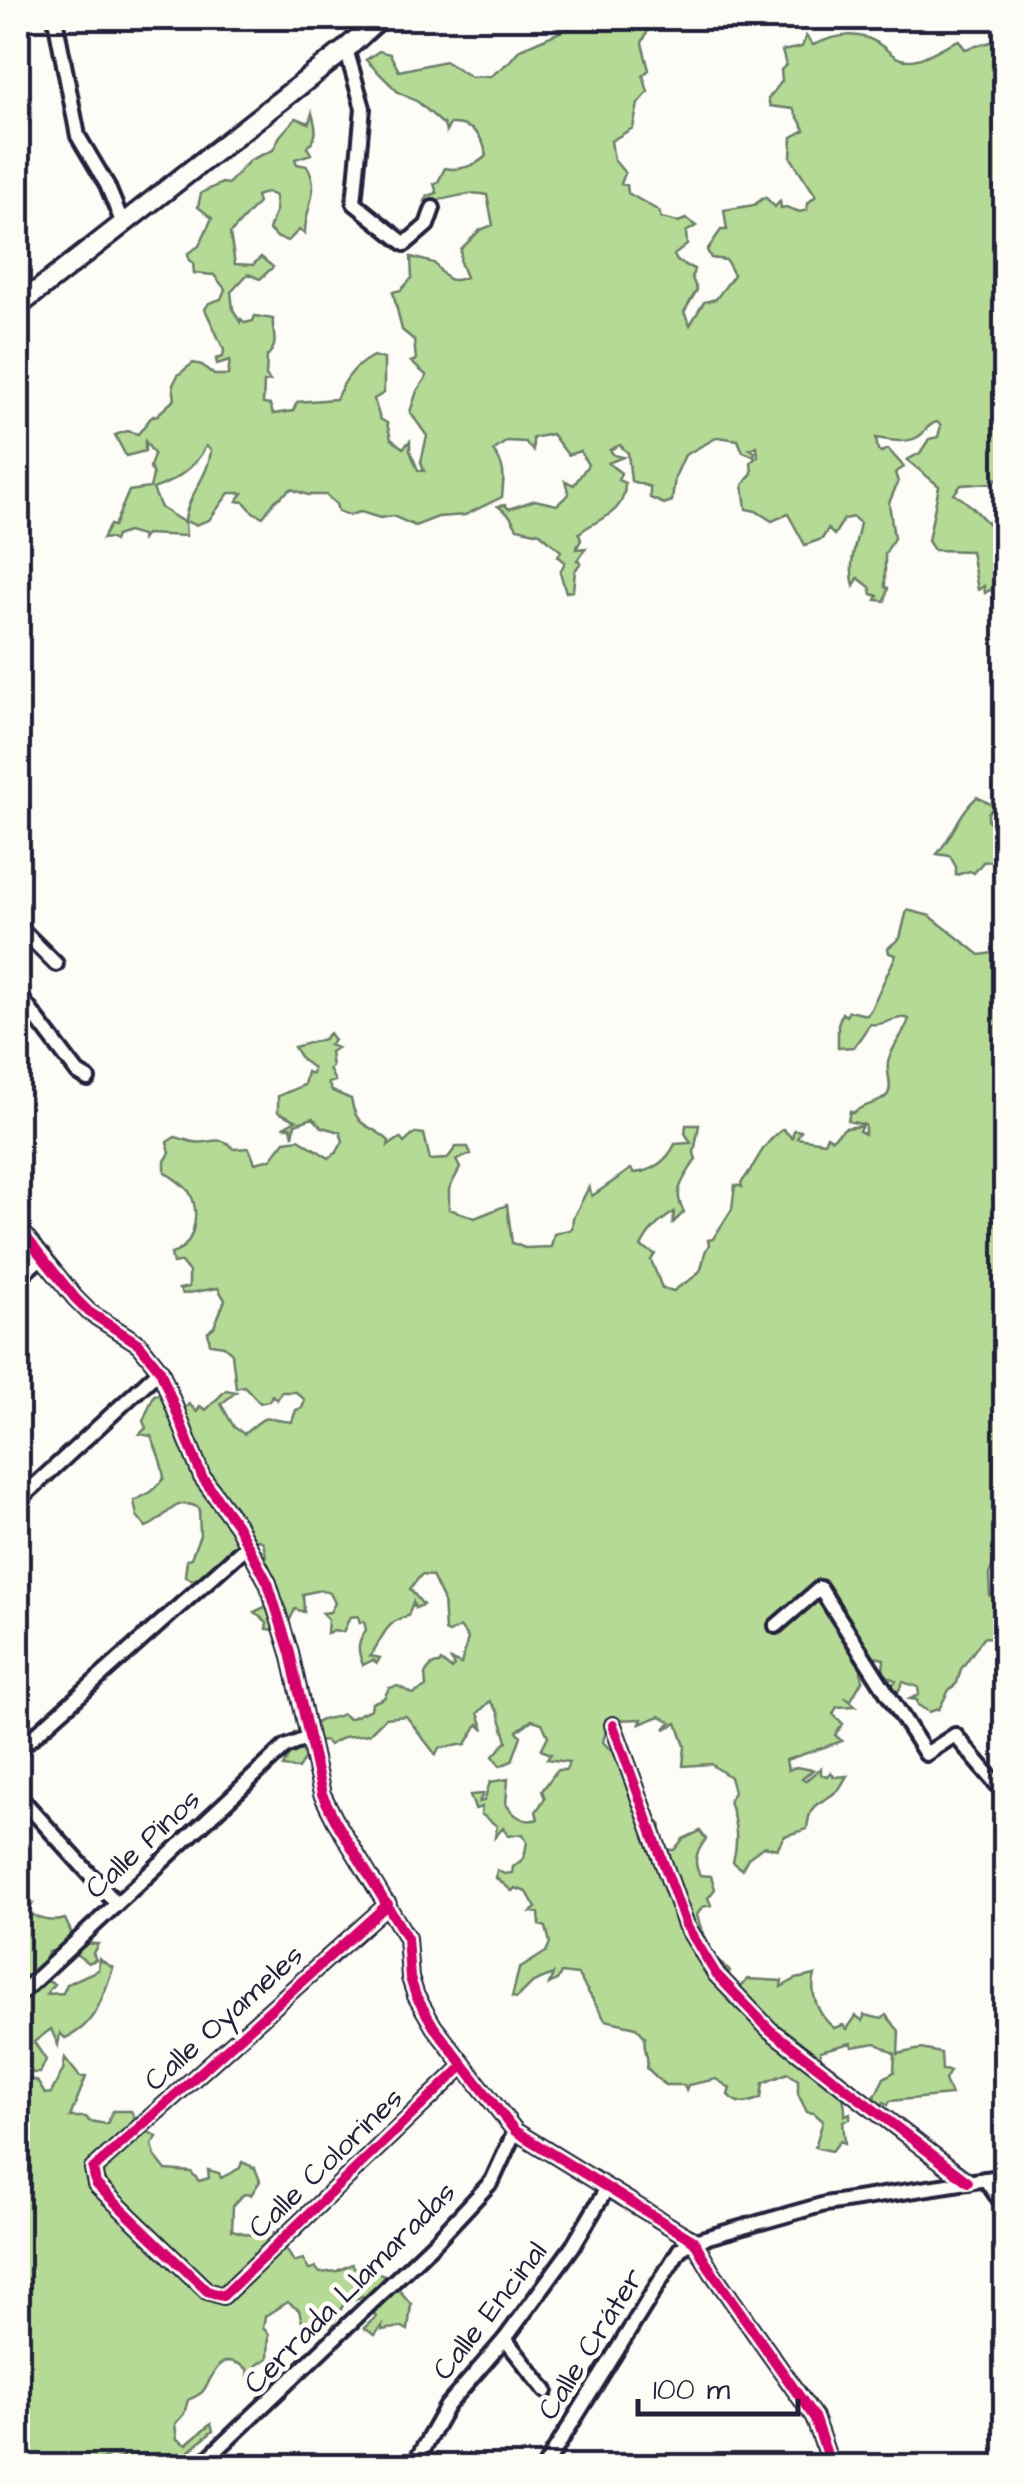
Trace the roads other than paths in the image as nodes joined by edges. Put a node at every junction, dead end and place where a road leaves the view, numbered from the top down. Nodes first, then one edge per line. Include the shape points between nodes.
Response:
1 (55, 18) edge
2 (368, 21) edge
3 (346, 49) junction
4 (433, 208) dead end
5 (123, 224) junction
6 (18, 306) edge
7 (18, 926) edge
8 (56, 964) dead end
9 (18, 994) edge
10 (88, 1079) dead end
11 (18, 1226) edge
12 (43, 1256) junction
13 (18, 1278) edge
14 (160, 1370) junction
15 (18, 1500) edge
16 (248, 1545) junction
17 (776, 1626) dead end
18 (613, 1725) dead end
19 (308, 1738) junction
20 (18, 1750) edge
21 (1006, 1795) edge
22 (18, 1796) edge
23 (116, 1903) junction
24 (388, 1904) junction
25 (18, 1996) edge
26 (464, 2066) junction
27 (514, 2131) junction
28 (1006, 2176) edge
29 (985, 2179) junction
30 (968, 2182) junction
31 (607, 2188) junction
32 (1006, 2209) edge
33 (694, 2241) junction
34 (223, 2296) joint
35 (505, 2339) junction
36 (546, 2390) dead end
37 (200, 2466) edge
38 (414, 2466) edge
39 (545, 2466) edge
40 (831, 2466) edge

1 - 5 street via 78,136
2 - 3 main road
3 - 4 street via 363,108 354,203 406,244 427,225
3 - 5 main road
5 - 6 main road
7 - 8 street
9 - 10 street
11 - 12 street
12 - 13 street
12 - 14 street via 82,1305 139,1344
14 - 15 street
14 - 16 street via 202,1477
16 - 19 street via 290,1653
16 - 20 street
17 - 21 street via 820,1588 926,1754 956,1735
18 - 30 street via 686,1925 716,1974 770,2030
19 - 23 street, Calle Pinos via 285,1746
19 - 24 street via 334,1820
22 - 23 street
23 - 25 street, Calle Pinos
24 - 26 street via 407,1938 416,1996
24 - 34 street, Calle Oyameles via 93,2169 96,2184 207,2291
26 - 27 street
26 - 34 street, Calle Colorines
27 - 31 street
27 - 37 street, Cerrada Llamaradas via 492,2181 435,2242
28 - 29 street
29 - 30 street
29 - 32 street
30 - 33 street via 825,2204
31 - 33 street
31 - 35 street, Calle Encinal
33 - 39 street, Calle Cráter via 680,2249
33 - 40 street via 814,2416
35 - 36 street
35 - 38 street, Calle Encinal via 447,2406

